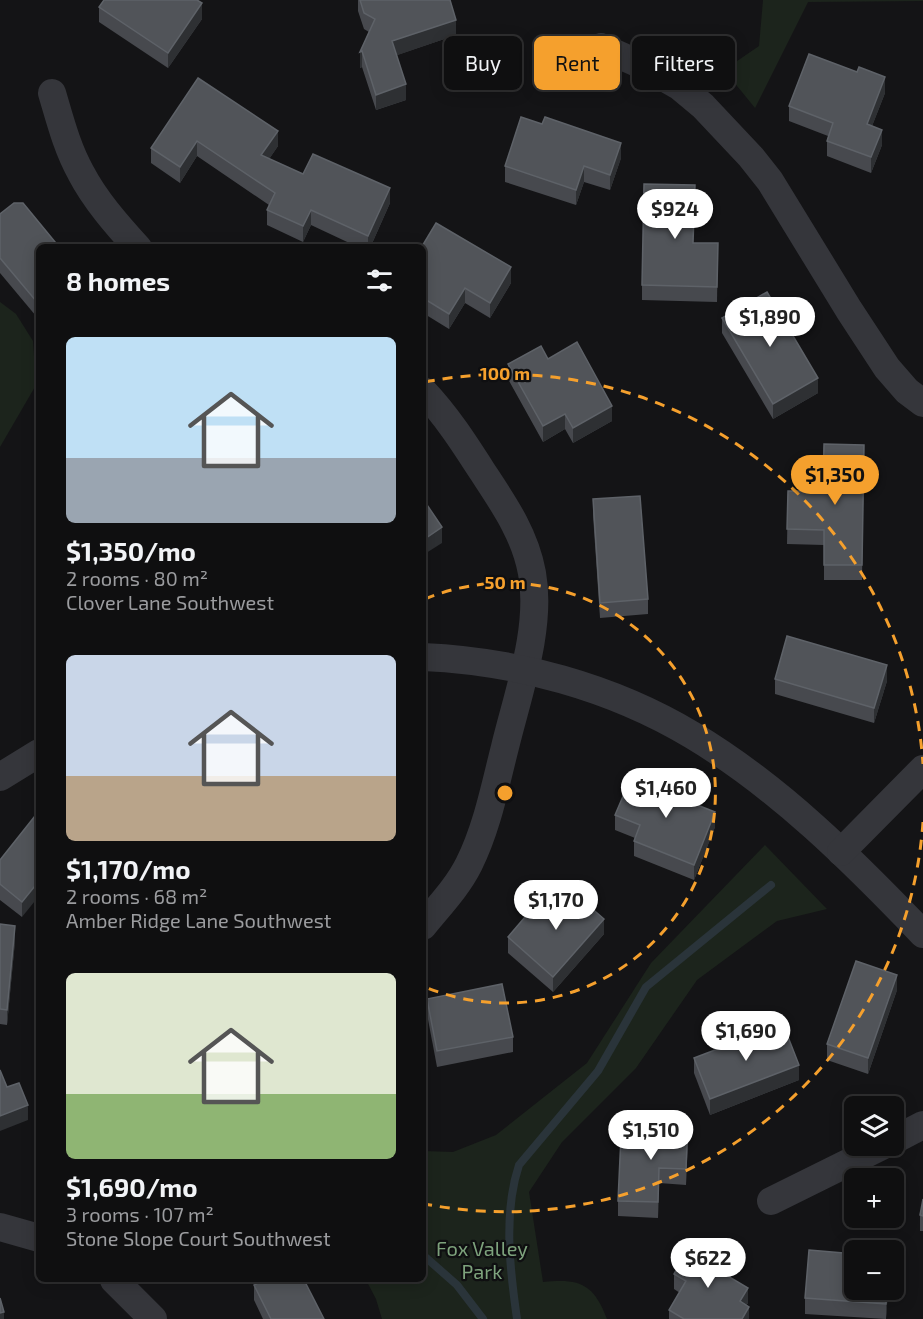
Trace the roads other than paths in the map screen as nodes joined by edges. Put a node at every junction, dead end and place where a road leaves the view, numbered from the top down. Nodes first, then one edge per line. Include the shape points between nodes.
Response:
1 (620, 55) edge
2 (52, 93) dead end
3 (134, 244) edge
4 (426, 394) edge
5 (923, 403) edge
6 (426, 657) edge
7 (524, 670) junction
8 (36, 755) edge
9 (923, 769) edge
10 (0, 777) edge
11 (842, 852) junction
12 (426, 922) edge
13 (923, 934) edge
14 (923, 1125) edge
15 (904, 1135) edge
16 (862, 1156) edge
17 (771, 1201) dead end
18 (0, 1227) edge
19 (36, 1238) edge
20 (116, 1282) edge
21 (153, 1319) edge

1 - 5 street via 679,86 751,157 888,368
2 - 3 street via 80,171
4 - 7 street via 458,433 520,532 534,593
6 - 7 street
7 - 11 street via 605,693 693,735 778,796
7 - 12 street via 480,839 459,883
8 - 10 street
9 - 11 street
11 - 13 street
14 - 15 street
16 - 17 street
18 - 19 street
20 - 21 street

